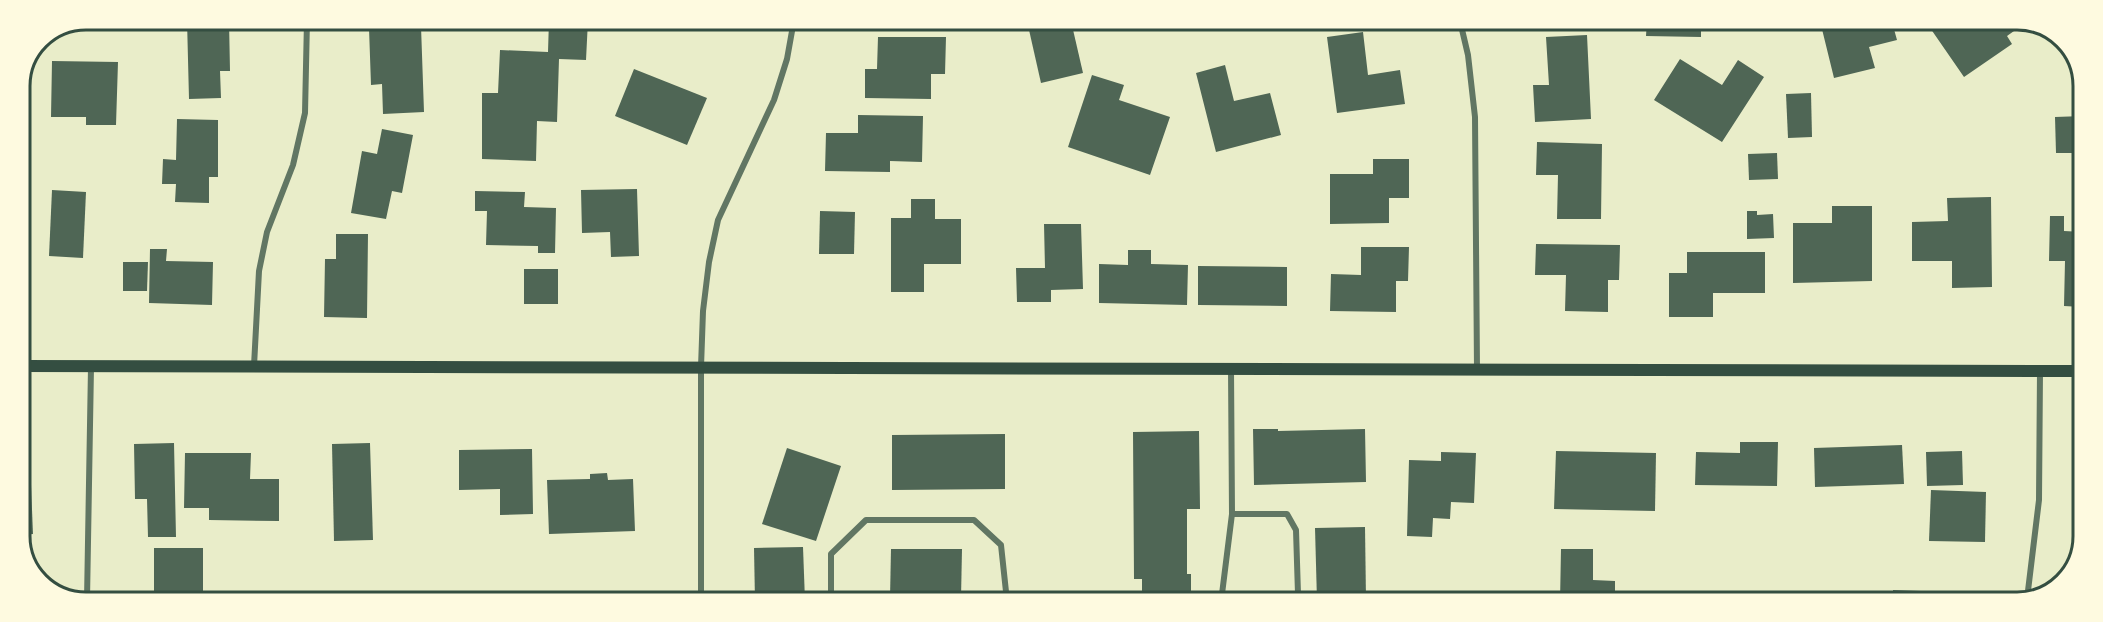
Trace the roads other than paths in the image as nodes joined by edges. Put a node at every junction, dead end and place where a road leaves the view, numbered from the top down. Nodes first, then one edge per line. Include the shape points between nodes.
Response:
1 (308, 30) edge
2 (792, 30) edge
3 (1462, 30) edge
4 (30, 366) edge
5 (92, 366) junction
6 (254, 366) junction
7 (701, 367) junction
8 (1231, 369) junction
9 (1477, 369) junction
10 (2040, 371) junction
11 (2073, 371) edge
12 (1232, 514) junction
13 (2029, 591) edge
14 (87, 592) edge
15 (701, 592) edge
16 (831, 592) edge
17 (1006, 592) edge
18 (1222, 592) edge
19 (1298, 592) edge

1 - 6 street via 306,113 293,165 267,232 259,271
2 - 7 street via 774,100 718,220 703,311
3 - 9 street via 1474,117
4 - 5 main road
5 - 6 main road
5 - 14 street
6 - 7 main road
7 - 8 main road
7 - 15 street
8 - 9 main road
8 - 12 street
9 - 10 main road
10 - 11 main road
10 - 13 street via 2039,500
12 - 18 street
12 - 19 street via 1287,514 1296,530
16 - 17 street via 831,554 866,520 974,520 1001,545

